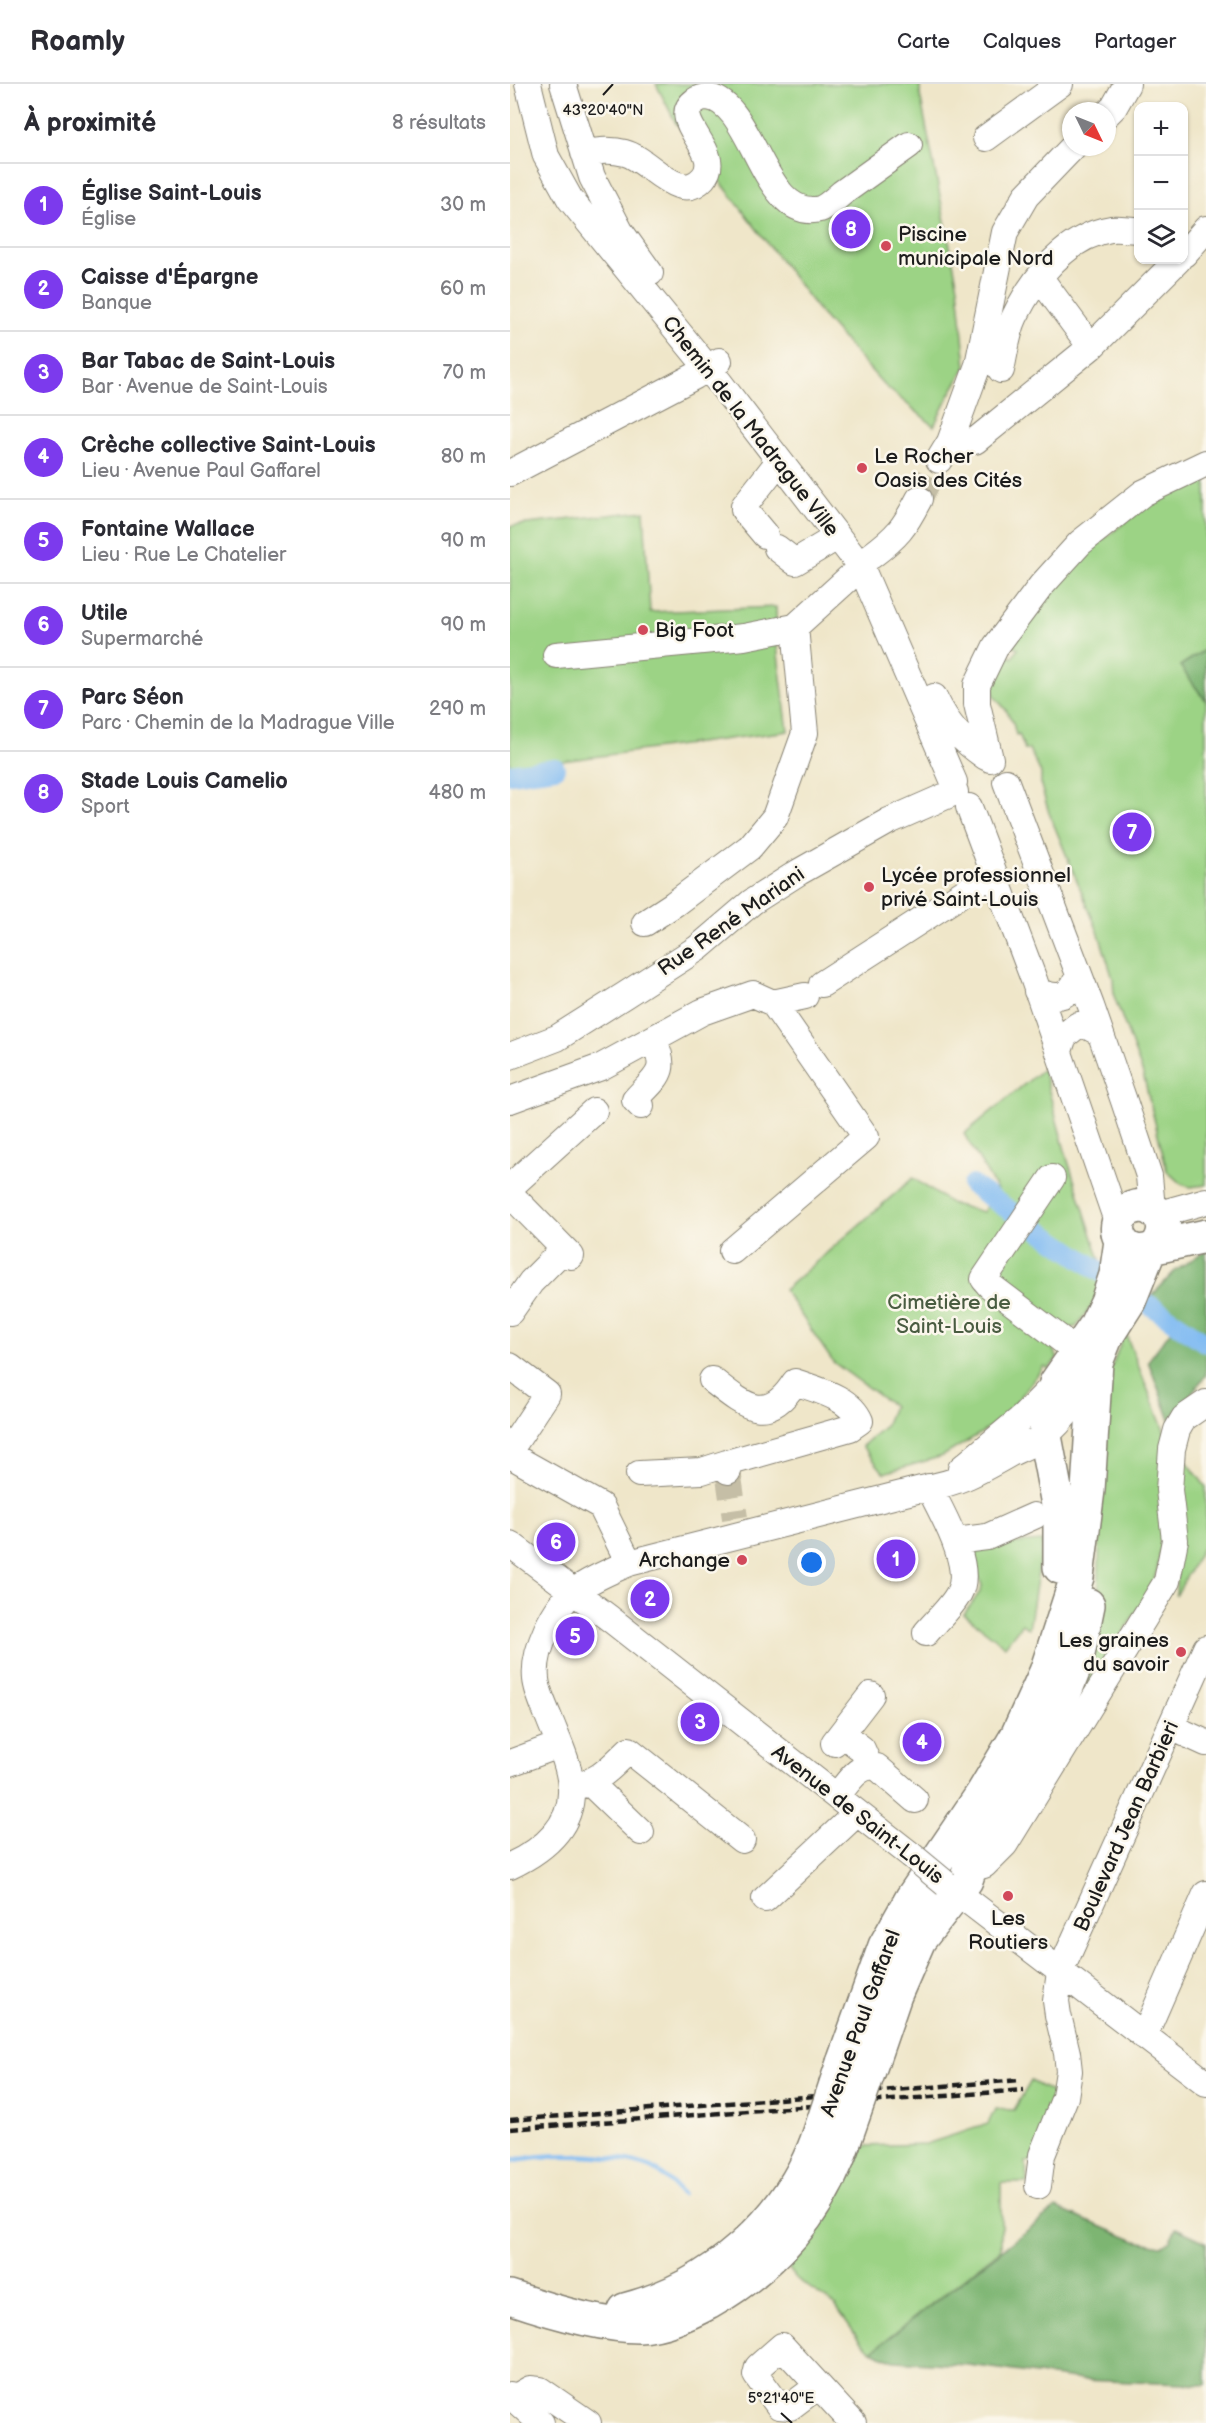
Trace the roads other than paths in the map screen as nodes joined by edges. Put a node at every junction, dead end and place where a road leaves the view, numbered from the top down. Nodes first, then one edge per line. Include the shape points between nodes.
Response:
1 (528, 84) edge
2 (563, 84) edge
3 (1060, 84) edge
4 (1127, 84) edge
5 (1116, 103) edge
6 (539, 130) junction
7 (578, 131) junction
8 (986, 138) dead end
9 (909, 145) dead end
10 (1064, 156) edge
11 (1134, 230) edge
12 (1174, 264) edge
13 (1040, 278) junction
14 (1090, 347) junction
15 (713, 365) junction
16 (1001, 370) dead end
17 (779, 461) junction
18 (1206, 464) edge
19 (510, 473) edge
20 (919, 499) tunnel mouth
21 (837, 537) junction
22 (866, 562) junction
23 (795, 627) junction
24 (556, 655) dead end
25 (988, 758) junction
26 (1006, 782) junction
27 (959, 794) junction
28 (994, 873) junction
29 (645, 922) dead end
30 (1079, 975) junction
31 (1037, 991) junction
32 (773, 1003) junction
33 (1100, 1033) junction
34 (652, 1039) junction
35 (1059, 1051) junction
36 (510, 1056) edge
37 (510, 1100) edge
38 (641, 1106) dead end
39 (594, 1112) dead end
40 (1052, 1178) dead end
41 (510, 1187) edge
42 (510, 1194) edge
43 (1206, 1201) edge
44 (1206, 1221) edge
45 (1145, 1229) junction
46 (1206, 1238) edge
47 (732, 1251) dead end
48 (1129, 1301) junction
49 (510, 1312) edge
50 (1087, 1357) junction
51 (510, 1366) edge
52 (712, 1380) dead end
53 (1056, 1383) junction
54 (1206, 1403) edge
55 (1045, 1436) junction
56 (510, 1450) edge
57 (510, 1455) edge
58 (639, 1474) dead end
59 (935, 1486) junction
60 (1088, 1490) junction
61 (1034, 1516) dead end
62 (955, 1541) junction
63 (510, 1544) edge
64 (629, 1563) junction
65 (574, 1591) junction
66 (926, 1633) dead end
67 (1058, 1641) junction
68 (1206, 1648) edge
69 (872, 1695) dead end
70 (1171, 1727) junction
71 (1206, 1743) edge
72 (559, 1745) junction
73 (510, 1763) edge
74 (869, 1766) junction
75 (580, 1786) junction
76 (837, 1796) junction
77 (915, 1800) dead end
78 (857, 1813) junction
79 (641, 1832) dead end
80 (742, 1840) dead end
81 (510, 1866) edge
82 (957, 1882) junction
83 (1206, 1894) edge
84 (765, 1899) dead end
85 (1060, 1972) junction
86 (1144, 2036) junction
87 (858, 2061) junction
88 (1206, 2083) edge
89 (1038, 2186) dead end
90 (510, 2297) edge
91 (584, 2317) junction
92 (510, 2320) edge
93 (818, 2386) dead end
94 (512, 2397) edge
95 (542, 2423) edge
96 (588, 2423) edge
97 (853, 2423) edge

1 - 6 street, Chemin de la Madrague Ville
2 - 7 street, Chemin de la Madrague Ville
3 - 8 street
4 - 5 street
6 - 7 street via 559,146
6 - 15 street, Chemin de la Madrague Ville via 546,156 570,199
7 - 9 street via 608,150 627,153 680,187 691,186 702,179 709,164 690,124 689,105 698,98 715,99 732,113 779,191 803,209 821,208
7 - 15 street, Chemin de la Madrague Ville via 592,177 620,231
10 - 14 street via 1026,196 1005,232 978,365 944,451 975,441
11 - 13 street via 1112,229 1089,236 1071,246
12 - 14 street
13 - 14 street
13 - 16 street via 1014,317
15 - 17 street, Chemin de la Madrague Ville
15 - 19 street
15 - 22 street, Chemin de la Madrague Ville
17 - 21 street, Chemin de la Madrague Ville
17 - 21 street via 744,510 795,562
18 - 25 street via 1143,493 1080,543 1041,585 996,646 977,685
20 - 22 street via 904,528
21 - 22 street, Chemin de la Madrague Ville
22 - 23 street
22 - 25 street, Chemin de la Madrague Ville via 943,716 965,742
22 - 27 street, Chemin de la Madrague Ville
23 - 24 street via 744,637
23 - 29 street via 805,733 775,817 750,847
25 - 26 street via 1002,768
25 - 27 street via 964,762 955,775
26 - 27 street via 1005,791 986,808
26 - 30 street
27 - 28 street, Chemin de la Madrague Ville
27 - 36 street, Rue René Mariani via 890,821 799,872 752,902 698,948 625,995 557,1038
28 - 31 street, Chemin de la Madrague Ville
28 - 32 street via 814,990
30 - 31 street via 1065,994 1052,997
30 - 33 street
31 - 35 street, Chemin de la Madrague Ville
32 - 34 street via 753,994 702,1012
32 - 47 street via 866,1137
33 - 35 street via 1078,1025 1064,1036
33 - 45 street via 1149,1176
34 - 37 street via 601,1067
34 - 38 street via 662,1058 659,1074 635,1100
35 - 45 street, Chemin de la Madrague Ville
39 - 41 street
40 - 50 street via 984,1279
42 - 49 street via 567,1253 531,1282
43 - 45 street
44 - 45 main road
45 - 46 main road
45 - 48 main road
45 - 50 main road via 1116,1275
46 - 48 main road via 1164,1266
48 - 50 main road via 1106,1337
50 - 53 main road
50 - 55 street via 1081,1392
50 - 60 main road, Avenue Paul Gaffarel
51 - 56 street via 547,1394
52 - 58 street via 741,1403 766,1408 784,1399 795,1382 850,1406 860,1420 850,1428 727,1467
53 - 55 main road, Avenue Paul Gaffarel
53 - 59 street via 1023,1417
54 - 82 street via 1184,1418 1174,1440 1169,1490 1175,1540 1167,1581 1005,1844 984,1865
55 - 59 street via 977,1473
55 - 67 main road, Avenue Paul Gaffarel via 1060,1515
57 - 64 street via 601,1506
59 - 62 street
59 - 64 street via 735,1527
60 - 67 main road, Avenue Paul Gaffarel via 1077,1577
60 - 82 main road via 1088,1601 1076,1664 1029,1768
61 - 62 street via 987,1537
62 - 66 street via 964,1577 960,1593
63 - 65 street, Avenue de Saint-Louis
64 - 65 street
65 - 72 street via 538,1646 536,1662 536,1680
65 - 76 street, Avenue de Saint-Louis
67 - 87 main road, Avenue Paul Gaffarel via 1017,1736 885,1946
68 - 70 street, Boulevard Jean Barbieri
69 - 74 street via 838,1739 862,1749
70 - 71 street
70 - 85 street, Boulevard Jean Barbieri
72 - 73 street
72 - 75 street
74 - 76 street via 860,1768
74 - 77 street via 877,1767
75 - 79 street
75 - 80 street via 600,1777 628,1750
75 - 81 street via 552,1838 541,1849
76 - 78 street, Avenue de Saint-Louis
78 - 82 street, Avenue de Saint-Louis, bridge via 911,1855
78 - 84 street
82 - 85 street, Avenue de Saint-Louis
82 - 87 main road via 919,1940
83 - 86 street
85 - 86 street, Avenue de Saint-Louis
85 - 89 street, Boulevard Jean Barbieri via 1056,2001 1069,2071 1065,2097 1042,2155
86 - 88 street, Avenue de Saint-Louis
87 - 91 main road, Avenue Paul Gaffarel, bridge via 832,2139 784,2201 731,2258 667,2296
90 - 91 main road, Avenue Paul Gaffarel
91 - 92 main road, Avenue Paul Gaffarel
93 - 97 street
94 - 95 street
94 - 96 street via 530,2389 540,2390

